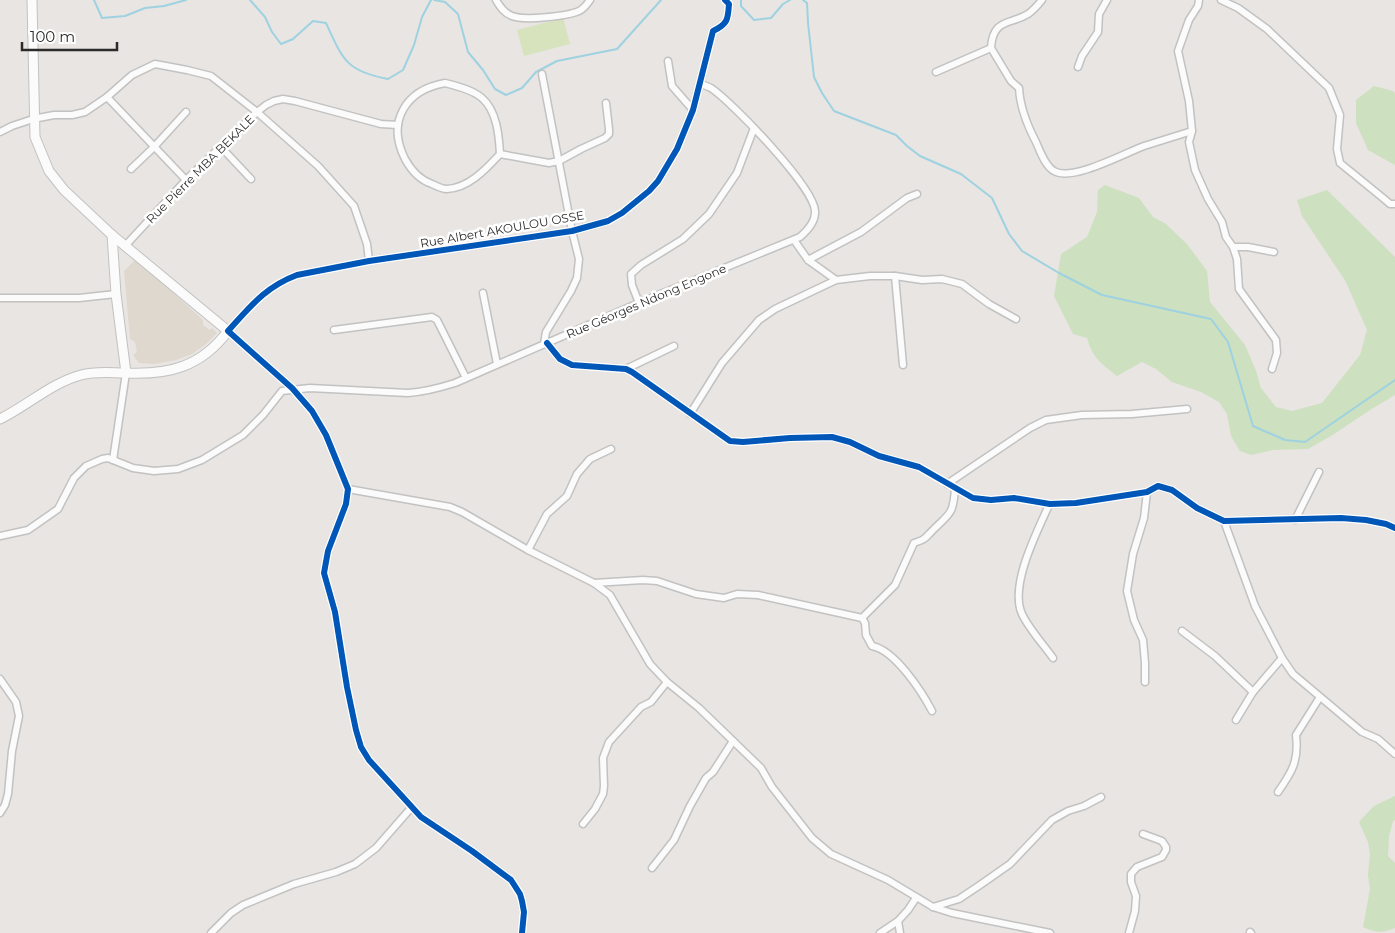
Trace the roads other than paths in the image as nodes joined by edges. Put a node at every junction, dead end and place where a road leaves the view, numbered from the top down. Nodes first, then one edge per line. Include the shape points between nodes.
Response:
1 (32, 0) edge
2 (496, 0) edge
3 (590, 0) edge
4 (725, 0) edge
5 (1042, 0) edge
6 (1107, 0) edge
7 (1198, 0) edge
8 (1221, 0) edge
9 (990, 48) junction
10 (668, 61) dead end
11 (1078, 67) dead end
12 (936, 72) dead end
13 (542, 74) dead end
14 (700, 84) junction
15 (107, 98) junction
16 (606, 102) dead end
17 (693, 110) junction
18 (186, 112) dead end
19 (257, 112) junction
20 (33, 119) junction
21 (398, 125) junction
22 (754, 128) junction
23 (1192, 131) junction
24 (0, 132) edge
25 (220, 146) junction
26 (154, 147) junction
27 (500, 154) junction
28 (559, 161) junction
29 (131, 169) dead end
30 (251, 179) dead end
31 (186, 180) junction
32 (917, 194) dead end
33 (1395, 204) edge
34 (572, 231) junction
35 (112, 235) junction
36 (794, 240) junction
37 (125, 246) junction
38 (1233, 247) junction
39 (1274, 252) dead end
40 (808, 260) junction
41 (369, 261) junction
42 (895, 276) junction
43 (836, 280) junction
44 (483, 293) dead end
45 (116, 294) junction
46 (0, 298) edge
47 (639, 303) junction
48 (1016, 319) dead end
49 (334, 330) dead end
50 (228, 331) junction
51 (546, 343) junction
52 (674, 346) dead end
53 (497, 364) junction
54 (903, 365) dead end
55 (626, 368) junction
56 (1272, 369) dead end
57 (126, 373) junction
58 (466, 378) junction
59 (292, 388) junction
60 (1187, 409) dead end
61 (690, 414) junction
62 (0, 419) edge
63 (612, 449) dead end
64 (113, 460) junction
65 (1319, 472) dead end
66 (947, 484) junction
67 (348, 489) junction
68 (955, 489) junction
69 (1147, 492) junction
70 (1050, 504) junction
71 (1295, 520) junction
72 (1224, 521) junction
73 (1395, 528) edge
74 (0, 536) edge
75 (528, 550) junction
76 (594, 582) junction
77 (862, 618) junction
78 (1182, 631) dead end
79 (1053, 658) dead end
80 (1282, 658) junction
81 (0, 679) edge
82 (667, 682) junction
83 (1145, 682) dead end
84 (1253, 692) junction
85 (1320, 697) junction
86 (932, 711) dead end
87 (1236, 720) dead end
88 (733, 741) junction
89 (1395, 754) edge
90 (1278, 792) dead end
91 (1101, 797) dead end
92 (411, 808) junction
93 (0, 813) edge
94 (583, 824) dead end
95 (1143, 834) dead end
96 (652, 868) dead end
97 (916, 898) junction
98 (933, 906) junction
99 (898, 921) junction
100 (211, 933) edge
101 (522, 933) edge
102 (880, 933) edge
103 (900, 933) edge
104 (1050, 933) edge
105 (1129, 933) edge

1 - 20 main road
2 - 3 street via 513,17 535,18 578,12
4 - 14 street, Rue Albert AKOULOU OSSE via 728,4 726,21 713,31
5 - 9 street via 1027,15 998,27
6 - 11 street via 1099,14 1098,32
7 - 23 street via 1178,51 1188,91
8 - 33 street via 1267,29 1329,88 1340,115 1337,149 1340,163 1390,204
9 - 12 street
9 - 23 street via 1011,81 1020,88 1026,122 1044,158 1056,173 1093,169 1143,147
10 - 17 street via 672,86
13 - 28 street
14 - 17 street, Rue Albert AKOULOU OSSE
14 - 22 street, Rue Géorges Ndong Engone via 715,92
15 - 19 street via 132,75 155,64 211,76
15 - 20 street via 85,112
15 - 26 street
16 - 28 street via 609,134
17 - 34 street, Rue Albert AKOULOU OSSE via 677,149 649,192 608,221
18 - 26 street
19 - 21 street, Rue Pierre MBA BEKALE via 283,99 321,106 381,124
19 - 25 street, Rue Pierre MBA BEKALE
19 - 41 street via 318,166 354,206 367,244
20 - 24 street
20 - 35 main road via 35,137 49,171 64,190
21 - 27 street via 398,146 408,164 423,181 446,189 468,183
21 - 27 street via 409,100 419,91 445,83 458,86 482,98 490,108
22 - 36 street, Rue Géorges Ndong Engone via 786,165 814,206 816,212 811,226
22 - 47 street via 737,172 709,214 684,239 631,274
23 - 38 street via 1189,142 1195,170
25 - 30 street
25 - 31 street, Rue Pierre MBA BEKALE
26 - 29 street
26 - 31 street
27 - 28 street via 537,162
28 - 34 street
31 - 37 street, Rue Pierre MBA BEKALE
32 - 40 street via 861,232
34 - 41 street, Rue Albert AKOULOU OSSE
34 - 51 street via 579,259 577,278 546,332
35 - 37 main road
35 - 45 main road
36 - 40 street
36 - 47 street, Rue Géorges Ndong Engone
37 - 50 main road
38 - 39 street
38 - 56 street via 1239,288 1276,340 1277,353
40 - 43 street
41 - 50 street, Rue Albert AKOULOU OSSE via 286,279 264,292
42 - 43 street
42 - 48 street via 942,279 962,284
42 - 54 street
43 - 61 street via 759,320 722,364
44 - 53 street
45 - 46 street via 79,298
45 - 57 main road
47 - 51 street, Rue Géorges Ndong Engone
49 - 58 street via 432,317 437,320
50 - 57 main road via 191,364 167,372
50 - 59 street
51 - 53 street, Rue Géorges Ndong Engone
51 - 55 street via 560,359 572,365
52 - 55 street
53 - 58 street, Rue Géorges Ndong Engone
55 - 61 street
57 - 62 main road via 95,372 73,378
57 - 64 street
58 - 59 street, Rue Géorges Ndong Engone via 421,392
59 - 64 street via 282,391 243,435 190,465 154,472
59 - 67 street via 317,418
60 - 66 street via 1046,420
61 - 66 street via 730,441 832,437 879,456 919,467
63 - 75 street via 590,459 567,496 547,514
64 - 74 street via 102,459 86,466 70,484 58,509 37,524 28,530
65 - 71 street
66 - 68 street
67 - 75 street via 450,507
67 - 92 street via 346,504 326,558 325,581 335,612 358,741 368,760
68 - 70 street via 973,498 1014,498
68 - 77 street via 950,514 925,539 914,543 895,585
69 - 70 street
69 - 72 street via 1158,486 1172,490 1197,508
69 - 83 street via 1127,591 1143,640
70 - 79 street via 1026,560 1018,603 1022,615
71 - 72 street
71 - 73 street via 1366,520
72 - 80 street via 1255,606
75 - 76 street
76 - 77 street via 657,581 696,594 724,598 737,594 758,595
76 - 82 street via 610,595 643,653
77 - 86 street via 872,646 878,647 904,671
78 - 84 street via 1215,656
80 - 84 street
80 - 85 street via 1293,674
81 - 93 street via 16,702 19,716 8,794
82 - 88 street
82 - 94 street via 609,742 602,758 603,794
84 - 87 street
85 - 89 street
85 - 90 street via 1296,735 1295,763
88 - 96 street via 706,778 674,840
88 - 97 street via 761,768 772,787 820,846
91 - 98 street via 1052,820 1010,864 959,899
92 - 100 street via 376,848 354,864 294,884 243,906
92 - 101 street via 511,880 522,901
95 - 105 street via 1162,841 1166,850 1162,857 1137,867 1131,874 1136,896
97 - 98 street
97 - 99 street
98 - 104 street via 952,913
99 - 102 street
99 - 103 street

